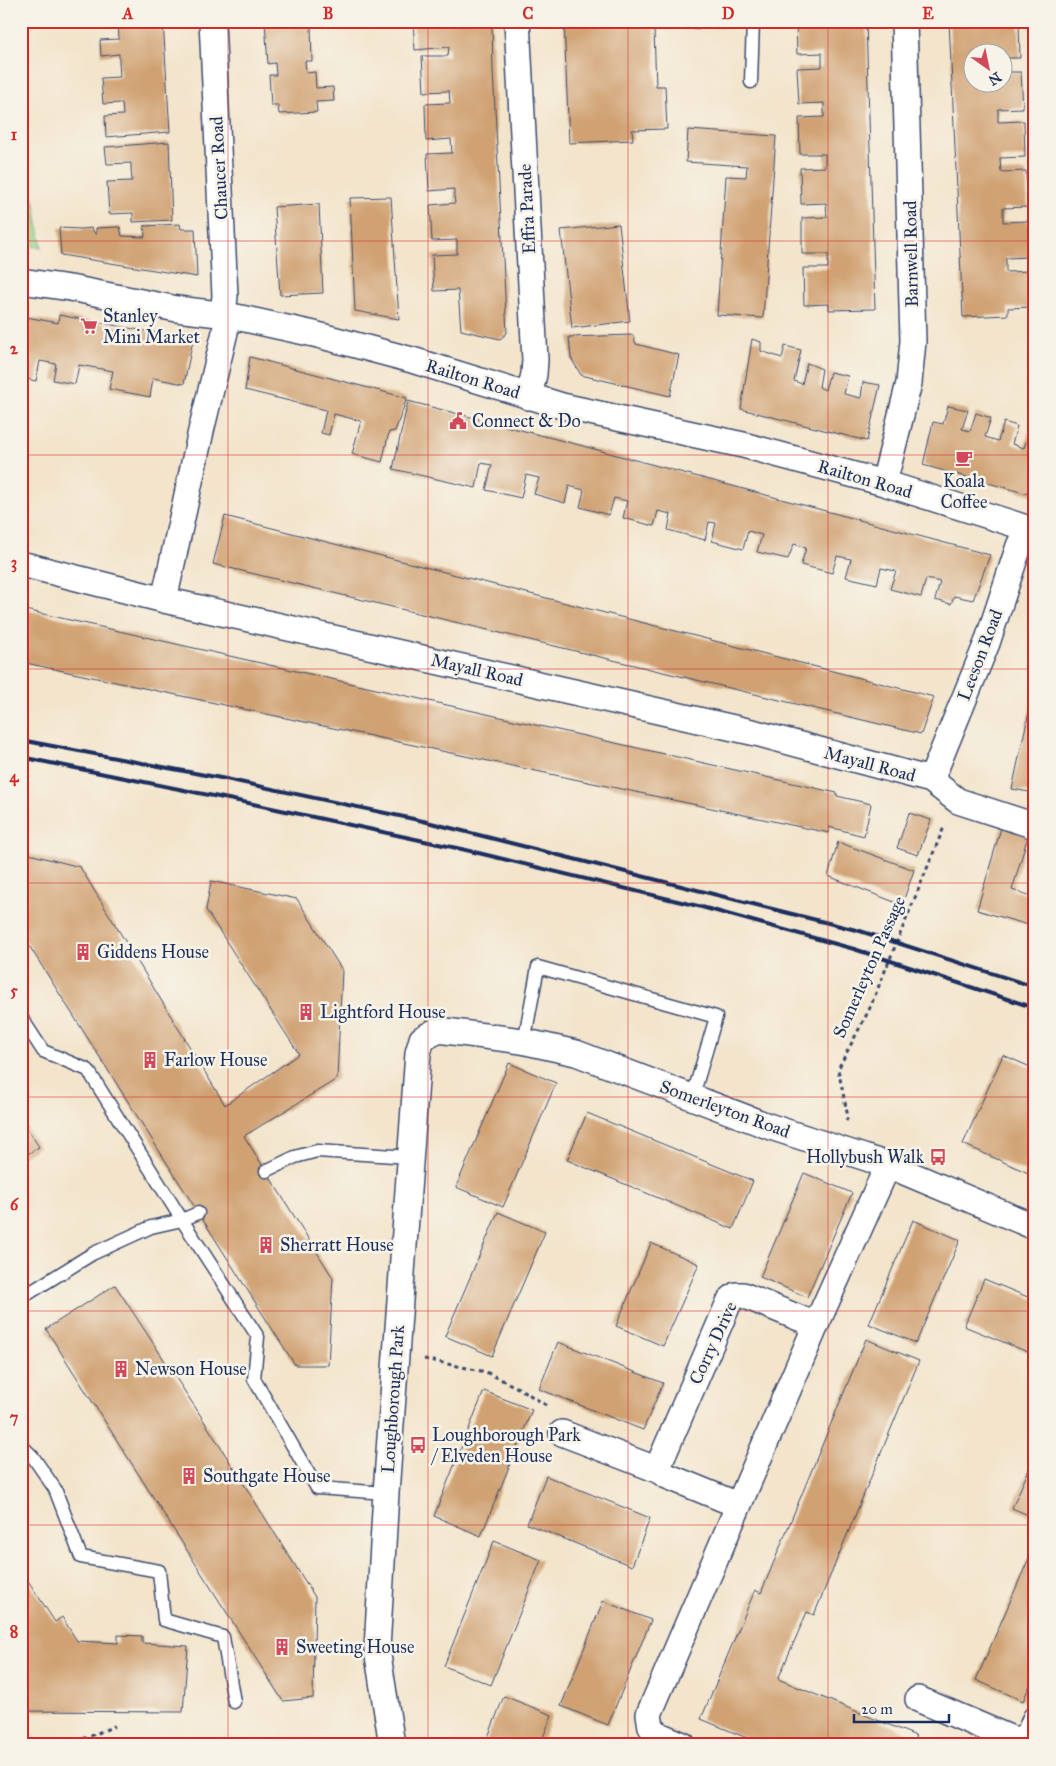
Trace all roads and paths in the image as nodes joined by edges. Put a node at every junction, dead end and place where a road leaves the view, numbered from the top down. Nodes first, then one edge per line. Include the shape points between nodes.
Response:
1 (212, 21) edge
2 (518, 21) edge
3 (753, 21) edge
4 (904, 21) edge
5 (751, 82) dead end
6 (21, 281) edge
7 (225, 315) junction
8 (529, 396) junction
9 (884, 483) junction
10 (1031, 530) edge
11 (21, 564) edge
12 (164, 600) junction
13 (931, 780) junction
14 (958, 801) junction
15 (1035, 826) edge
16 (21, 1017) edge
17 (524, 1042) junction
18 (418, 1053) joint
19 (692, 1098) junction
20 (834, 1147) junction
21 (410, 1157) junction
22 (888, 1165) junction
23 (266, 1170) dead end
24 (198, 1213) dead end
25 (182, 1220) junction
26 (1035, 1227) edge
27 (21, 1298) edge
28 (816, 1325) junction
29 (434, 1360) dead end
30 (562, 1433) joint
31 (21, 1445) edge
32 (658, 1470) junction
33 (386, 1493) junction
34 (738, 1505) junction
35 (918, 1699) dead end
36 (234, 1702) dead end
37 (1035, 1719) edge
38 (115, 1726) dead end
39 (68, 1745) edge
40 (392, 1745) edge
41 (683, 1745) edge

1 - 7 street, Chaucer Road
2 - 8 street, Effra Parade via 535,360
3 - 5 lane
4 - 9 street, Barnwell Road via 913,340 909,383
6 - 7 street, Railton Road via 177,310
7 - 8 street, Railton Road via 412,360
7 - 12 street, Chaucer Road via 225,332
8 - 9 street, Railton Road via 744,446
9 - 10 street, Railton Road
10 - 13 street, Leeson Road via 1019,546 986,643
11 - 12 street, Mayall Road
12 - 13 street, Mayall Road via 756,733
13 - 14 street
14 - 15 street
14 - 20 path, Somerleyton Passage via 947,819 869,1010 838,1069 848,1117
16 - 25 lane via 43,1051 88,1070
17 - 18 street, Somerleyton Road via 438,1030 422,1039
17 - 19 street, Somerleyton Road via 576,1053
17 - 19 lane via 538,968 716,1018
18 - 21 street, Loughborough Park
19 - 20 street, Somerleyton Road
20 - 22 street, Somerleyton Road
21 - 23 lane via 317,1152 295,1157
21 - 33 street, Loughborough Park
22 - 26 street, Somerleyton Road
22 - 28 street
24 - 25 lane
25 - 27 lane via 151,1228 92,1254
25 - 33 lane via 258,1337 254,1379 317,1488
28 - 32 street, Corry Drive via 743,1295 736,1295 730,1300
28 - 34 street
29 - 30 path via 486,1372 520,1389 546,1404
30 - 32 street
31 - 36 lane via 55,1489 81,1556 159,1571 164,1620 223,1637
32 - 34 street
33 - 40 street, Loughborough Park via 377,1649
34 - 41 street via 649,1714 651,1727 659,1735
35 - 37 street via 1012,1739 1022,1739 1030,1732
38 - 39 path

